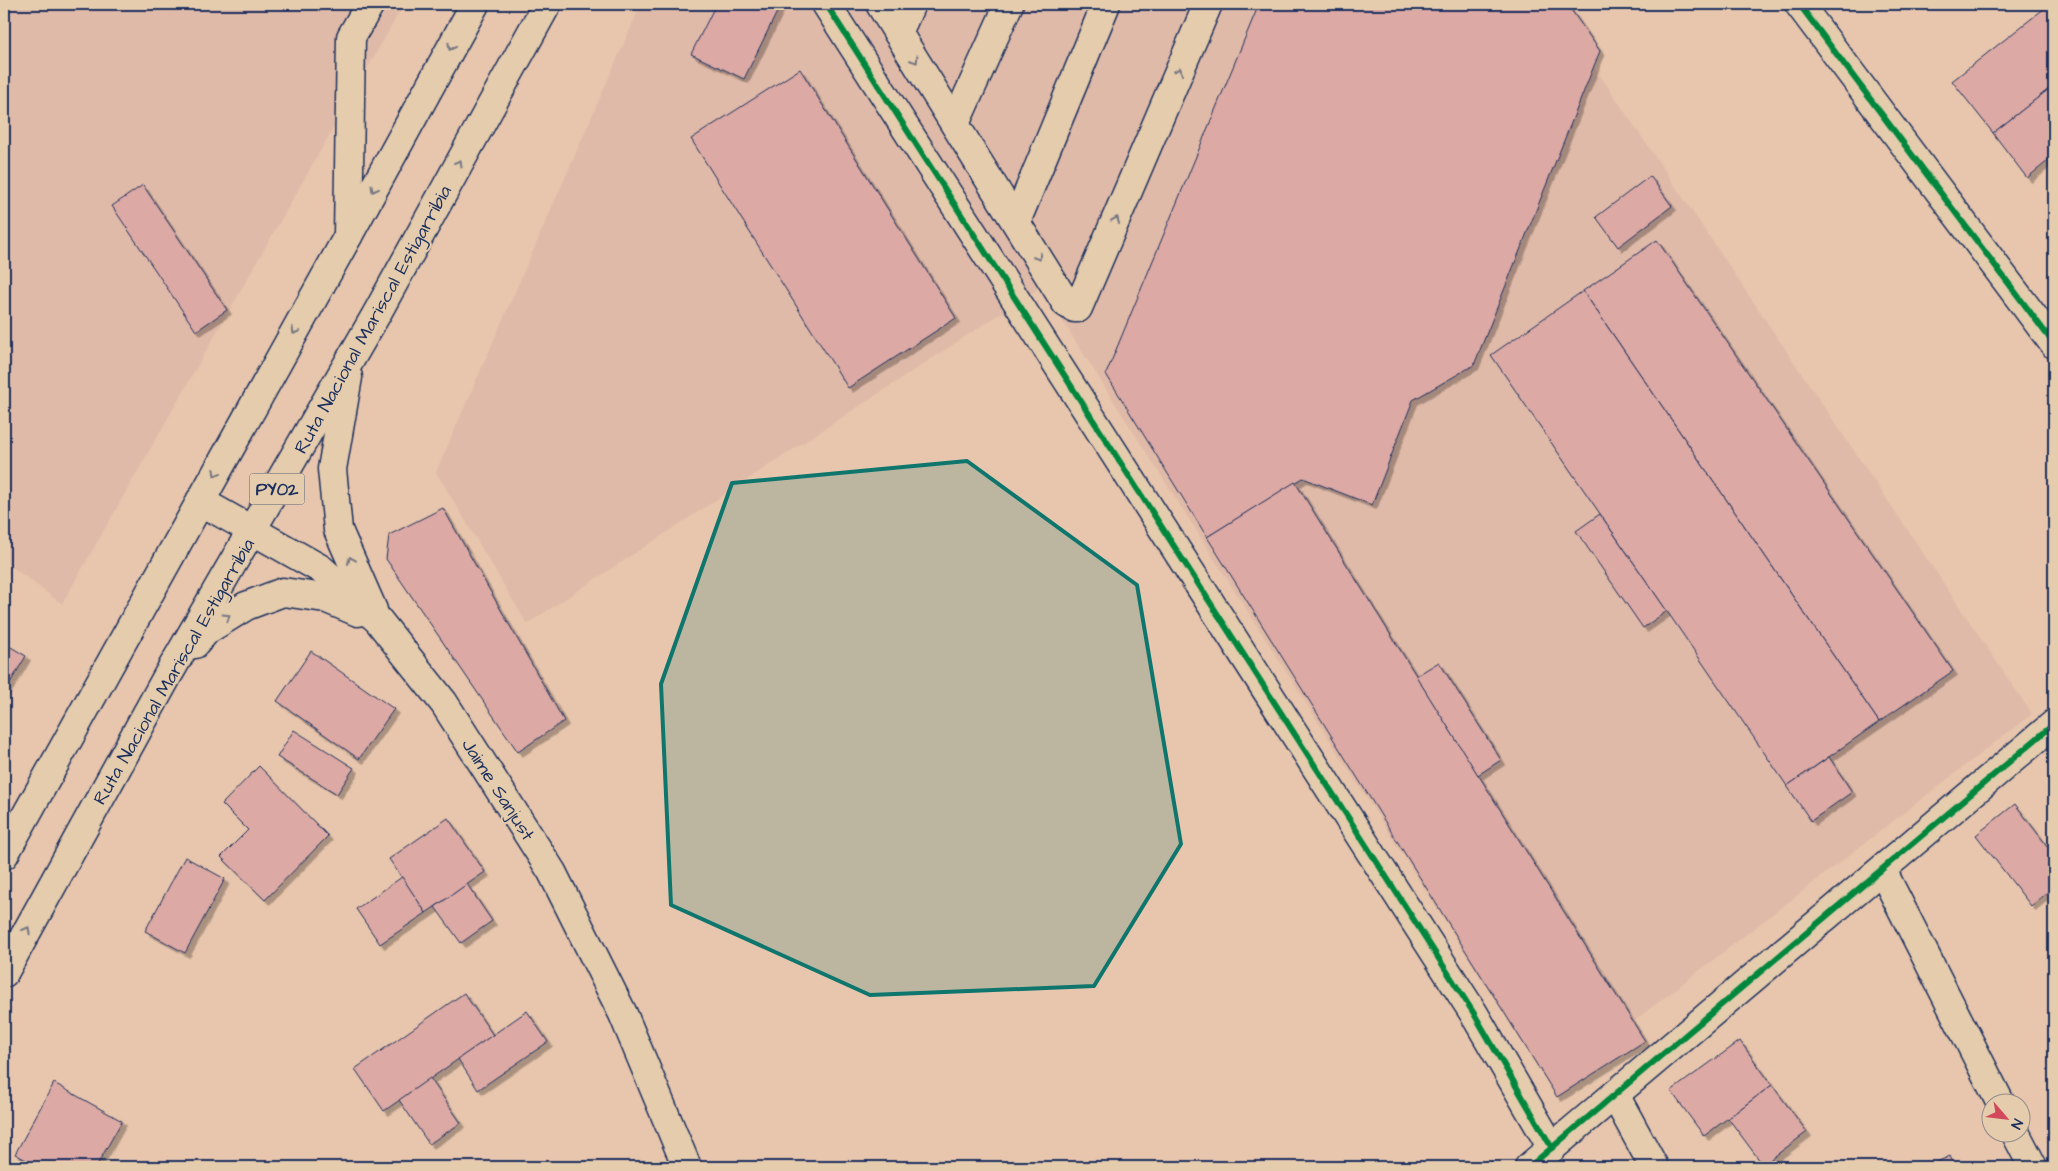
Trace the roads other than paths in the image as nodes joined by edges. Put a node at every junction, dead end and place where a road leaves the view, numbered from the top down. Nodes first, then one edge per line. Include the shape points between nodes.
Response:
1 (370, 4) edge
2 (475, 4) edge
3 (547, 4) edge
4 (826, 4) edge
5 (880, 4) edge
6 (911, 4) edge
7 (1009, 4) edge
8 (1106, 4) edge
9 (1208, 4) edge
10 (1799, 4) edge
11 (898, 33) junction
12 (955, 124) junction
13 (1016, 222) junction
14 (348, 236) junction
15 (376, 315) junction
16 (2054, 344) edge
17 (200, 501) junction
18 (253, 530) junction
19 (378, 620) junction
20 (168, 675) junction
21 (2054, 724) edge
22 (4, 855) edge
23 (1882, 870) junction
24 (4, 973) edge
25 (1995, 1094) edge
26 (1615, 1095) junction
27 (2021, 1144) edge
28 (1552, 1148) junction
29 (687, 1167) edge
30 (1529, 1167) edge
31 (1654, 1167) edge
32 (2033, 1167) edge

1 - 14 main road via 351,37
2 -> 14 main road
15 -> 3 main road, Ruta Nacional Mariscal Estigarribia / PY02
4 - 28 main road via 1472,1012
5 - 11 main road
6 - 11 main road
7 - 12 main road
8 - 13 main road
13 -> 9 main road via 1066,303 1078,308
10 - 16 main road
11 -> 12 main road
12 - 13 main road
14 -> 17 main road
15 - 18 main road, Ruta Nacional Mariscal Estigarribia / PY02
19 -> 15 main road via 338,530 332,468 349,369
17 - 18 main road, Jaime Sanjust
17 - 22 main road
18 - 19 main road, Jaime Sanjust via 321,569
18 - 20 main road, Ruta Nacional Mariscal Estigarribia / PY02
20 -> 19 main road via 207,630 246,606 283,592 325,598
19 - 29 main road, Jaime Sanjust via 444,703 552,872 623,1014
24 -> 20 main road, Ruta Nacional Mariscal Estigarribia / PY02
21 - 23 main road
23 - 25 main road
23 - 26 main road
26 - 28 main road
26 - 31 main road
27 - 32 main road
28 - 30 main road

